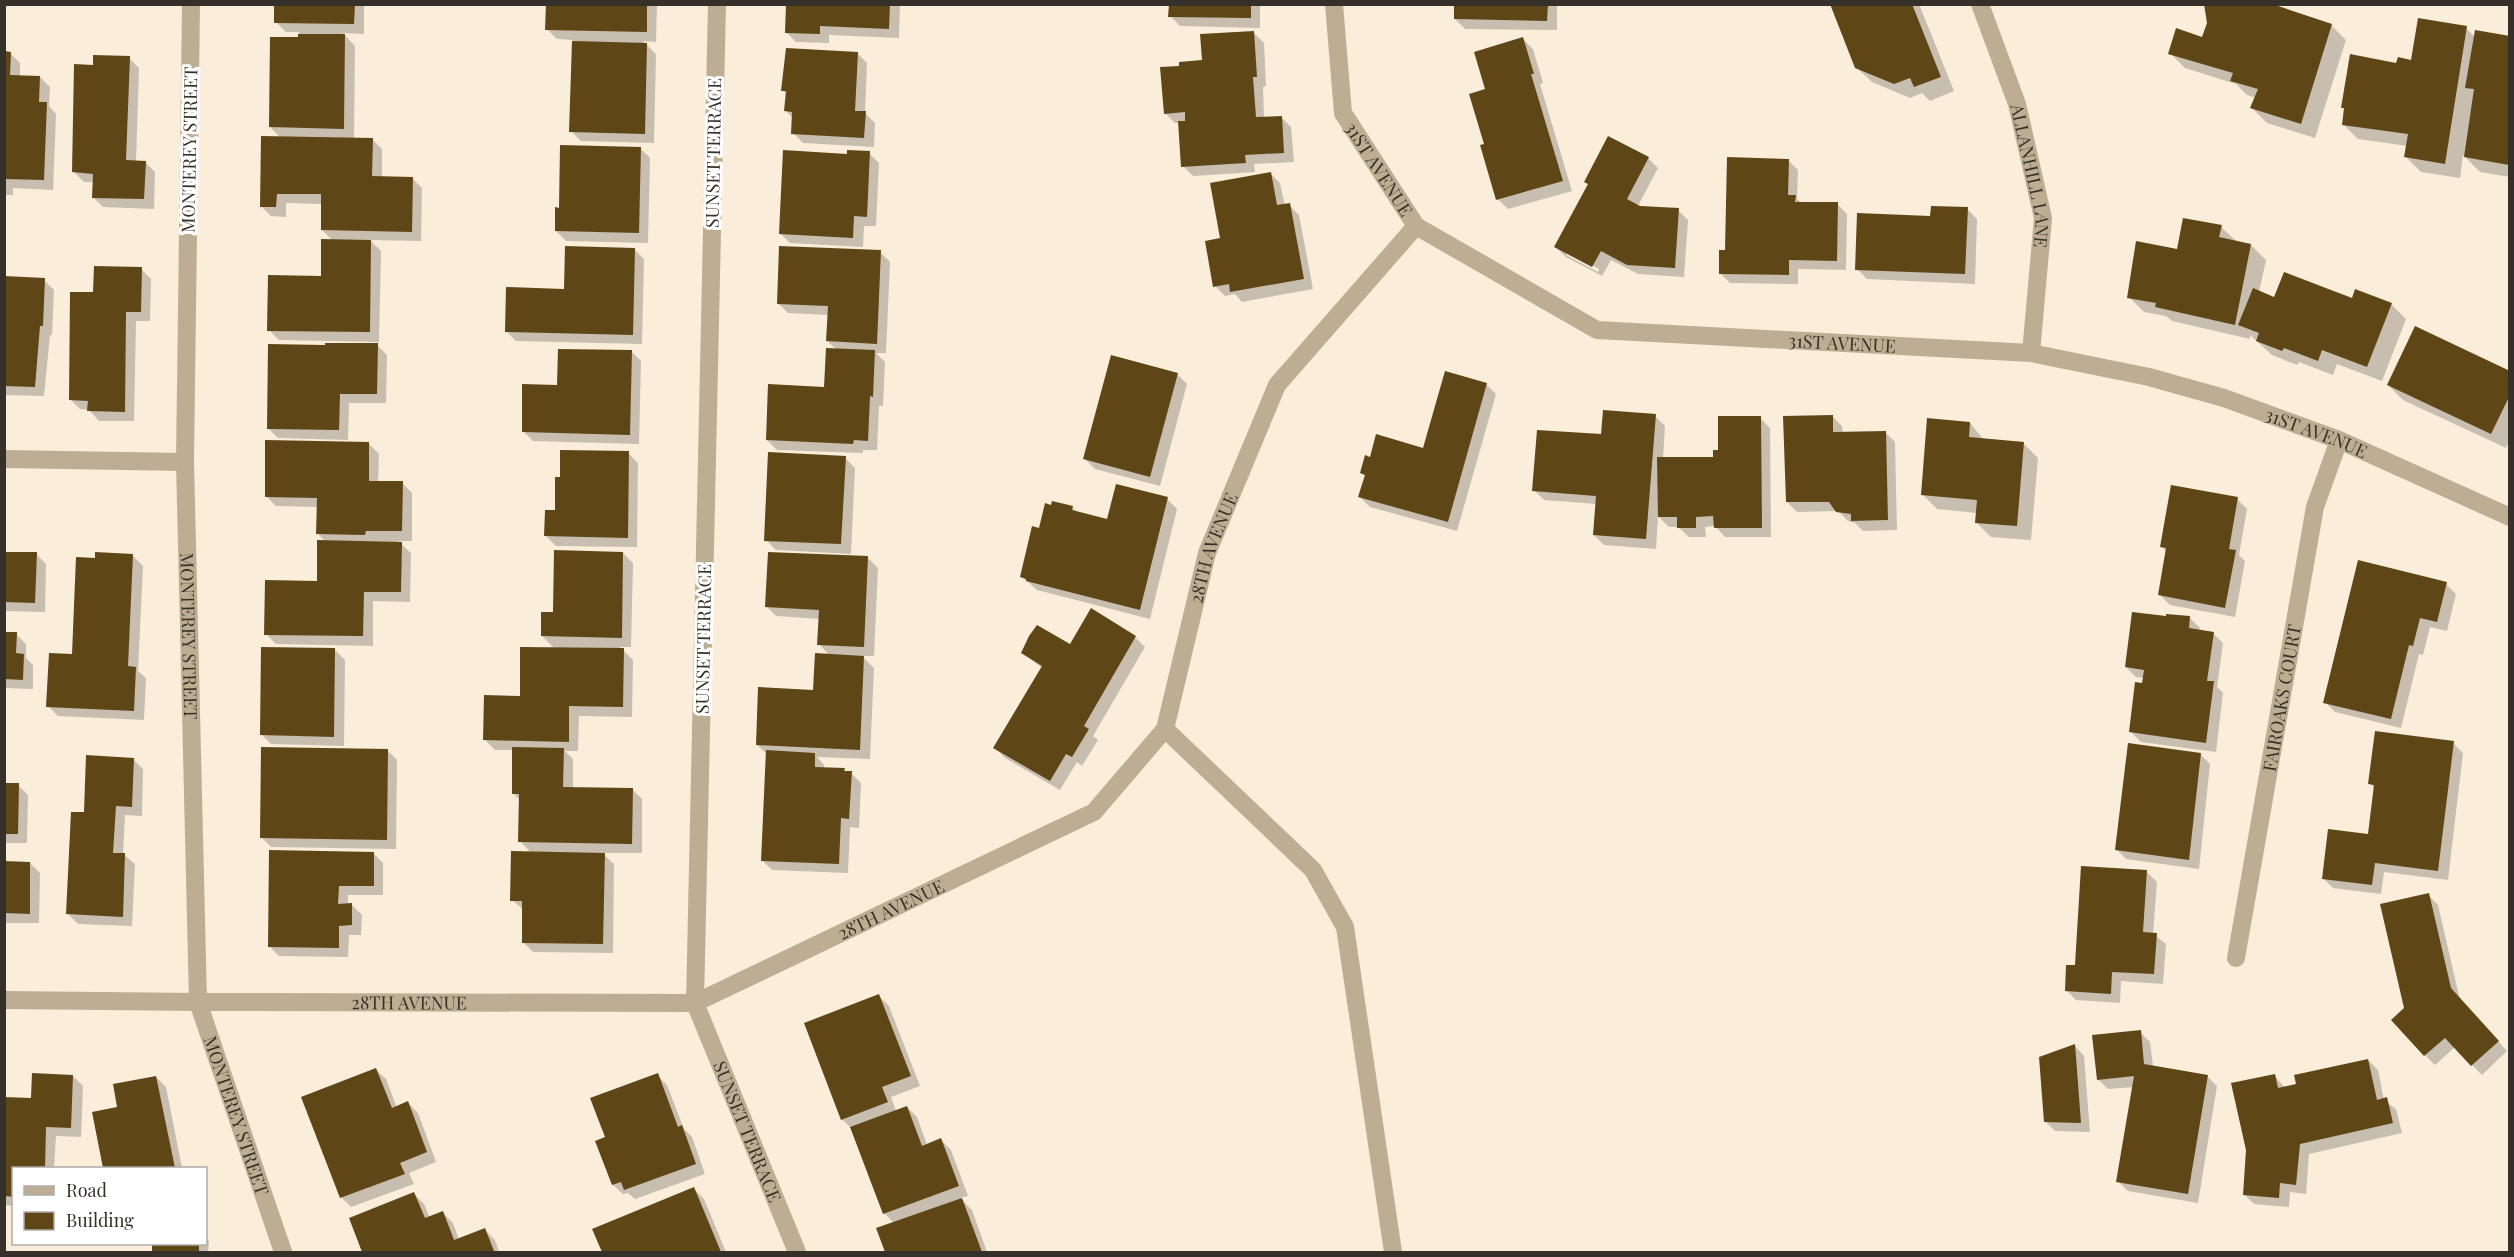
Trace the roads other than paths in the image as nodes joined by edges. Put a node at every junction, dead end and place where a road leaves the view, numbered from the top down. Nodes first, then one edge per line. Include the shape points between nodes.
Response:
1 (191, 4) edge
2 (717, 4) edge
3 (1334, 4) edge
4 (1980, 4) edge
5 (1416, 226) junction
6 (2031, 353) junction
7 (2339, 440) junction
8 (4, 459) edge
9 (185, 462) junction
10 (2510, 517) edge
11 (1165, 729) junction
12 (2236, 958) dead end
13 (4, 1000) edge
14 (198, 1002) junction
15 (695, 1004) junction
16 (283, 1252) edge
17 (797, 1252) edge
18 (1393, 1252) edge

1 - 9 street, MONTEREY STREET
2 - 15 street, SUNSET TERRACE
3 - 5 street, 31ST AVENUE via 1343,113
4 - 6 street, ALLANHILL LANE via 2017,104 2043,218
5 - 6 street, 31ST AVENUE via 1598,330
5 - 11 street, 28TH AVENUE via 1277,385 1207,553
6 - 7 street, 31ST AVENUE via 2149,377 2224,398
7 - 10 street, 31ST AVENUE
7 - 12 street, FAIROAKS COURT via 2315,507
8 - 9 street
9 - 14 street, MONTEREY STREET
11 - 15 street, 28TH AVENUE via 1094,812
11 - 18 street via 1313,870 1345,927
13 - 14 street, 28TH AVENUE
14 - 15 street, 28TH AVENUE
14 - 16 street, MONTEREY STREET
15 - 17 street, SUNSET TERRACE

